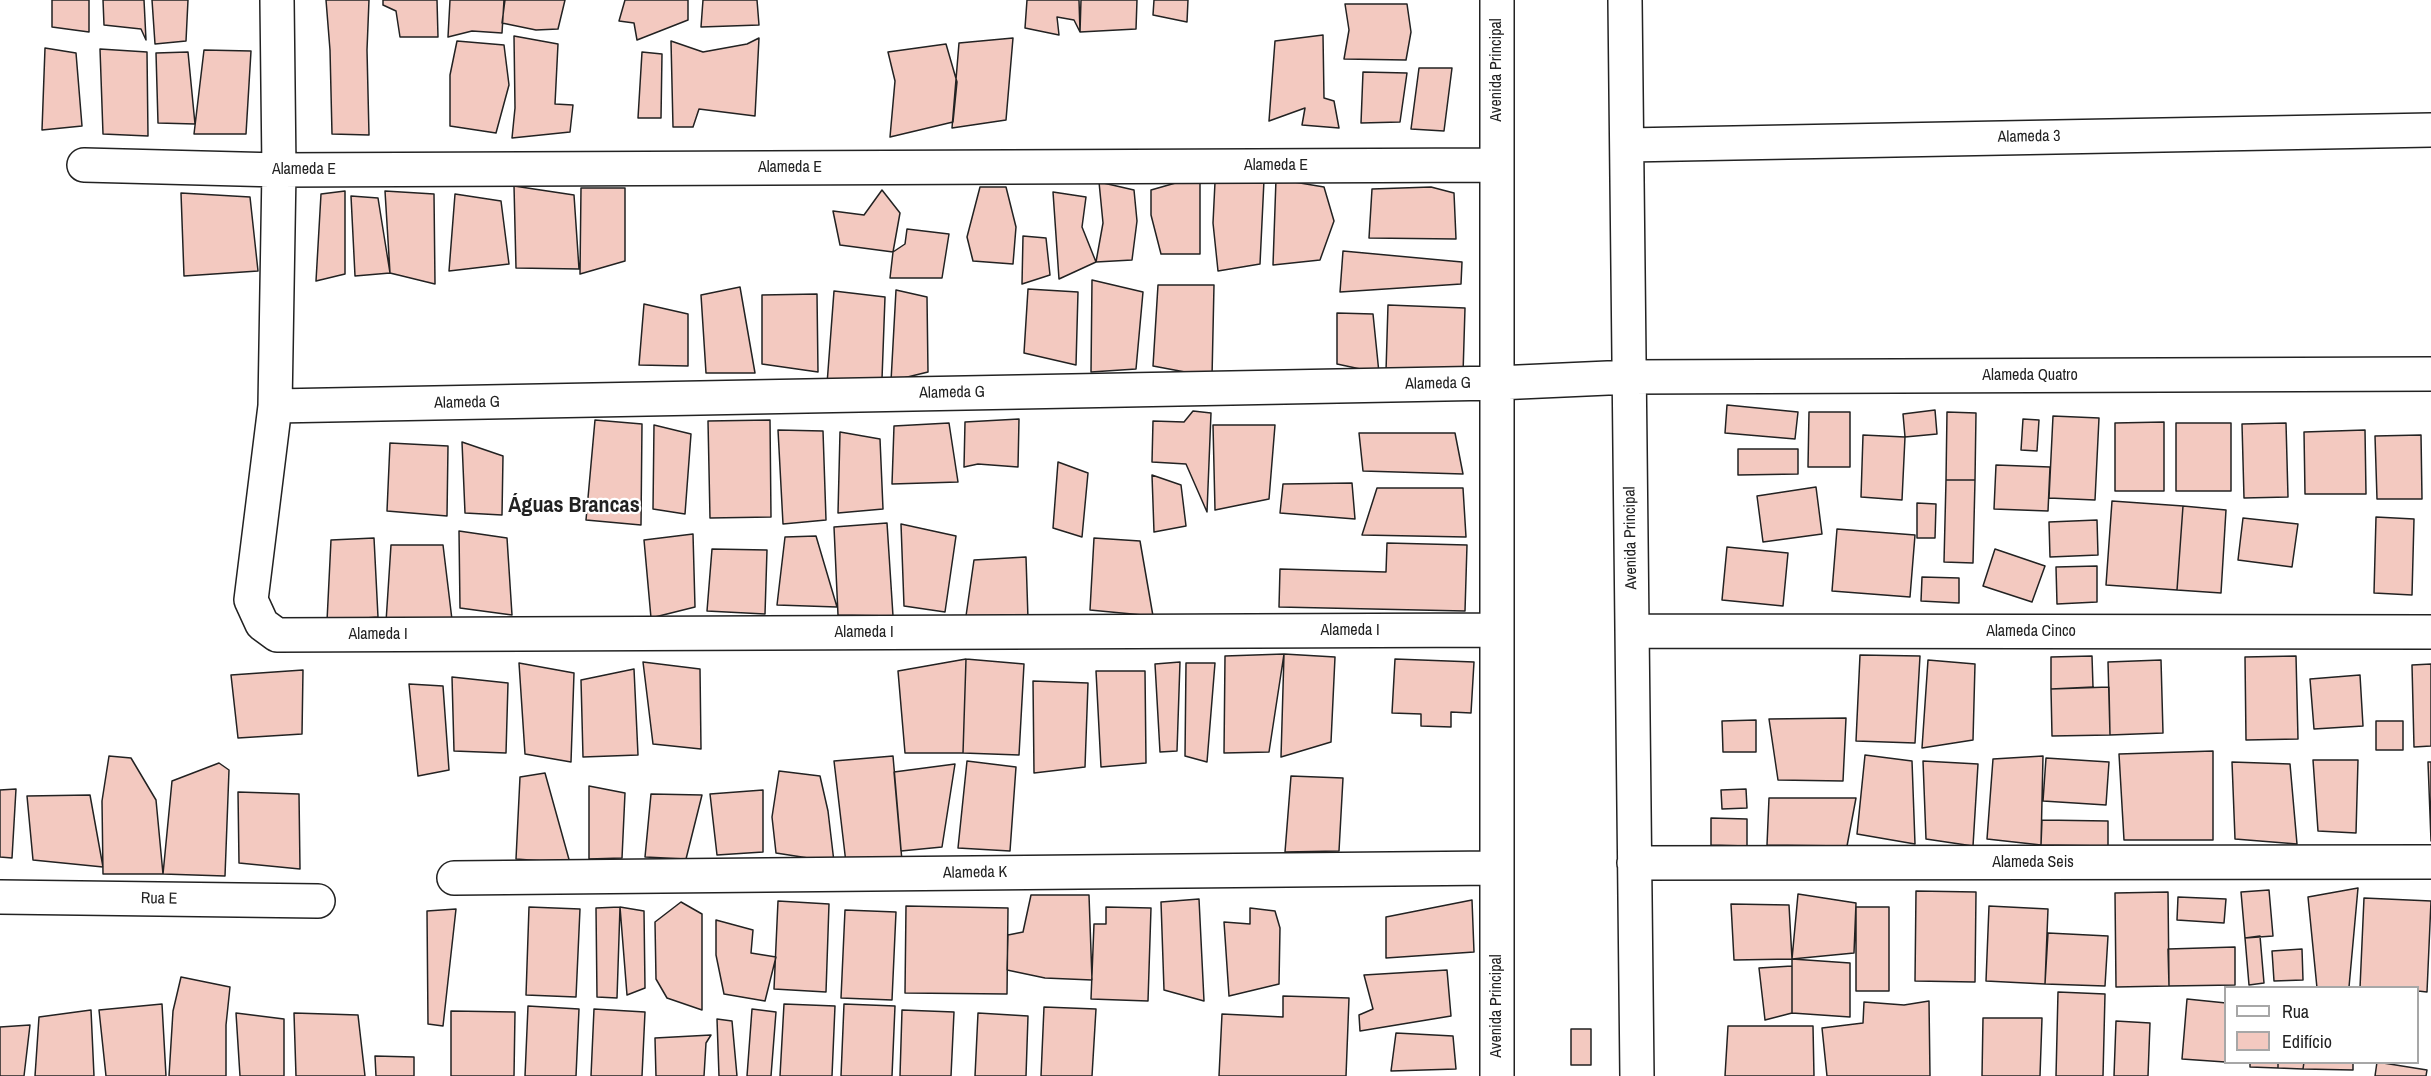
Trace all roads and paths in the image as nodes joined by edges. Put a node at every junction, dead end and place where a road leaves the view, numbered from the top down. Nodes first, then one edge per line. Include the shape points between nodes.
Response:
1 (277, 0) edge
2 (1497, 0) edge
3 (1625, 0) edge
4 (2431, 130) edge
5 (1627, 145) junction
6 (84, 165) dead end
7 (1497, 165) junction
8 (279, 170) junction
9 (2431, 374) edge
10 (1630, 377) junction
11 (1497, 383) junction
12 (275, 406) junction
13 (1497, 630) junction
14 (1632, 631) junction
15 (2431, 632) edge
16 (2431, 862) edge
17 (1634, 863) junction
18 (1497, 868) junction
19 (454, 878) dead end
20 (0, 897) edge
21 (318, 901) dead end
22 (1497, 1076) edge
23 (1637, 1076) edge

1 - 8 street
2 - 7 street, Avenida Principal
3 - 5 street, Avenida Principal
4 - 5 street, Alameda 3
5 - 10 street, Avenida Principal
6 - 8 street, Alameda E
7 - 8 street, Alameda E
7 - 11 street, Avenida Principal
8 - 12 street
9 - 10 street, Alameda Quatro
10 - 11 street, Alameda G
10 - 14 street, Avenida Principal
11 - 12 street, Alameda G
11 - 13 street, Avenida Principal
12 - 13 street, Alameda I via 251,600 262,624 277,635
13 - 18 street, Avenida Principal
14 - 15 street, Alameda Cinco
14 - 17 street, Avenida Principal
16 - 17 street, Alameda Seis
17 - 23 street, Avenida Principal
18 - 19 street, Alameda K
18 - 22 street, Avenida Principal
20 - 21 street, Rua E

